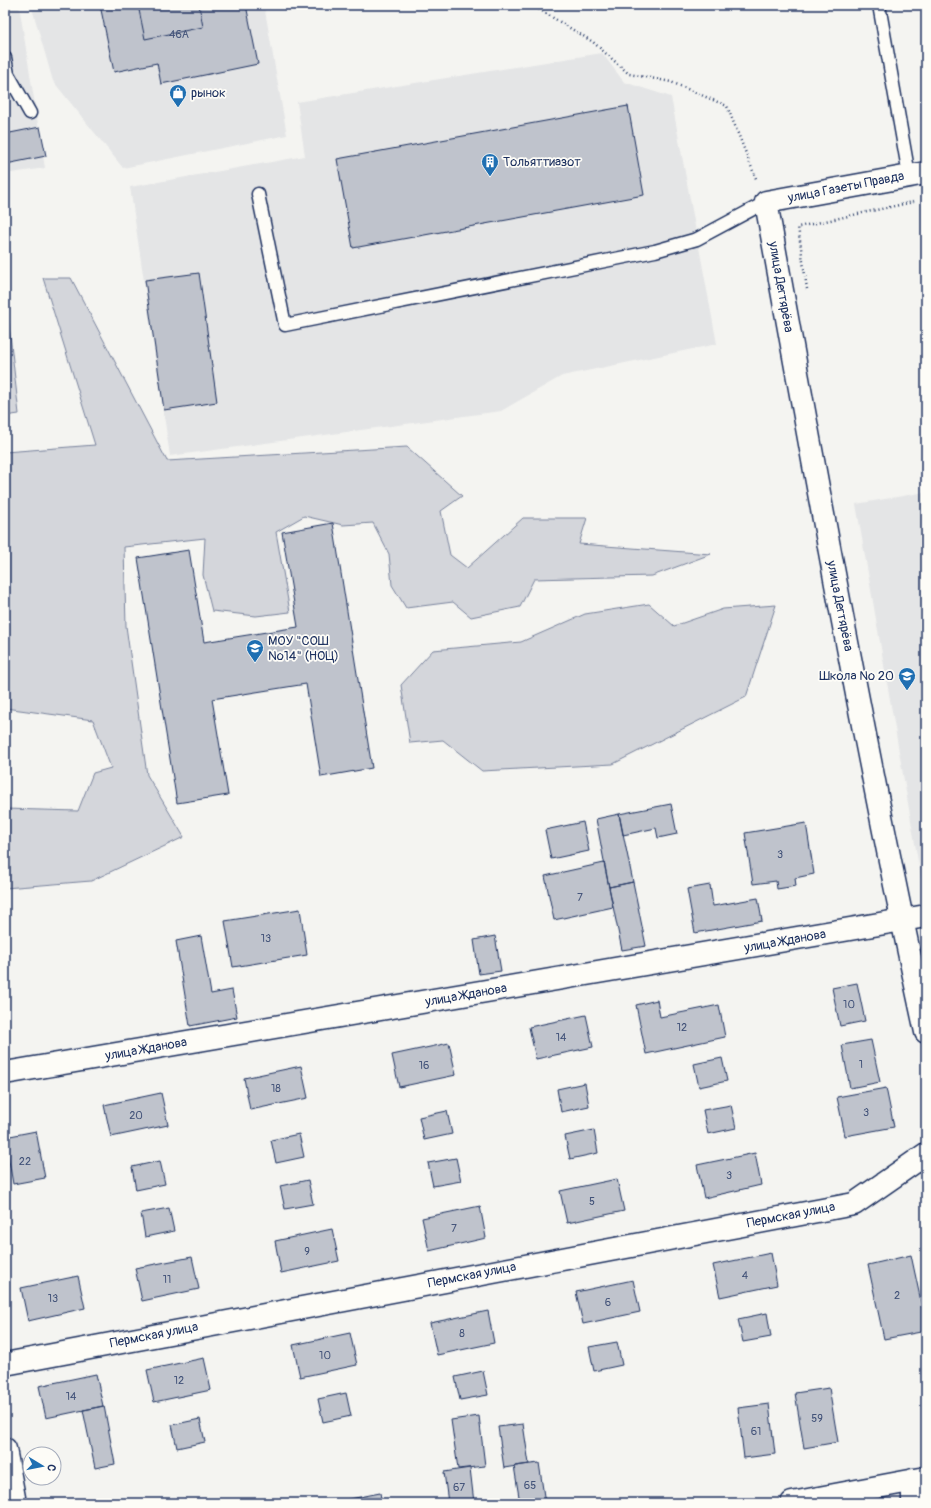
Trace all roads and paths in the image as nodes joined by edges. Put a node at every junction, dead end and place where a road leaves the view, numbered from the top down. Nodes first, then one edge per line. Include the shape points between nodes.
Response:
1 (532, 5) edge
2 (879, 5) edge
3 (5, 58) edge
4 (6, 75) edge
5 (30, 114) dead end
6 (917, 174) edge
7 (258, 194) dead end
8 (766, 202) junction
9 (809, 296) dead end
10 (926, 916) edge
11 (902, 921) junction
12 (926, 1032) edge
13 (5, 1073) edge
14 (926, 1154) edge
15 (5, 1364) edge
16 (5, 1449) edge
17 (919, 1479) edge
18 (15, 1503) edge
19 (792, 1503) edge
20 (913, 1503) edge

1 - 8 path via 594,42 629,74 671,82 727,106
2 - 6 lane
3 - 4 lane
4 - 5 lane
6 - 8 street, улица Газеты Правда
6 - 9 path via 913,202 798,227
7 - 8 lane via 285,325 655,251 697,239
8 - 11 street, улица Дегтярёва via 829,552
10 - 11 street, улица Жданова
11 - 12 street, улица Дегтярёва
11 - 13 street, улица Жданова
14 - 15 street, Пермская улица via 854,1204
16 - 18 street
17 - 19 street
17 - 20 street

